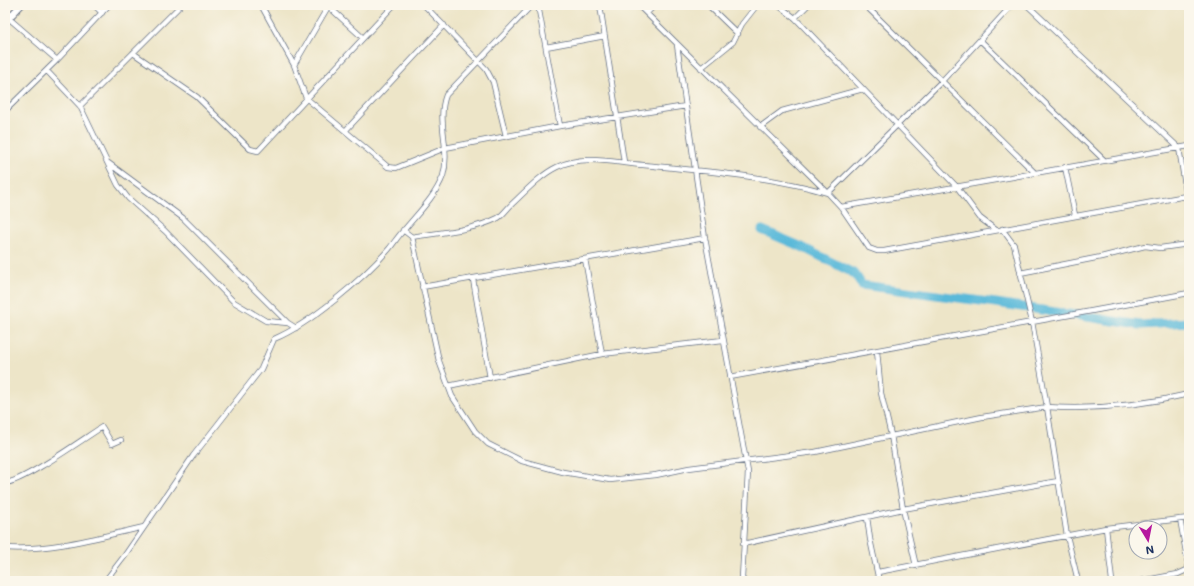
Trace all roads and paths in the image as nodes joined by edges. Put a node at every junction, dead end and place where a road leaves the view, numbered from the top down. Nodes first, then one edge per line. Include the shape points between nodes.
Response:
1 (21, 5) edge
2 (94, 5) edge
3 (109, 5) edge
4 (181, 5) edge
5 (261, 5) edge
6 (328, 5) edge
7 (394, 5) edge
8 (424, 5) edge
9 (532, 5) edge
10 (538, 5) edge
11 (600, 5) edge
12 (638, 5) edge
13 (655, 5) edge
14 (708, 5) edge
15 (757, 5) edge
16 (778, 5) edge
17 (808, 5) edge
18 (866, 5) edge
19 (1012, 5) edge
20 (1027, 5) edge
21 (102, 13) junction
22 (647, 13) junction
23 (6, 18) edge
24 (795, 18) junction
25 (444, 25) junction
26 (738, 34) junction
27 (605, 36) junction
28 (363, 38) junction
29 (981, 41) junction
30 (677, 45) junction
31 (546, 47) junction
32 (133, 53) junction
33 (478, 59) junction
34 (57, 60) junction
35 (294, 65) junction
36 (701, 68) junction
37 (47, 71) junction
38 (942, 82) junction
39 (863, 89) junction
40 (306, 98) junction
41 (80, 106) junction
42 (686, 106) junction
43 (6, 109) edge
44 (618, 116) junction
45 (898, 124) junction
46 (560, 126) junction
47 (760, 127) junction
48 (346, 130) junction
49 (506, 136) junction
50 (1189, 146) edge
51 (445, 148) junction
52 (1179, 148) junction
53 (1104, 160) junction
54 (107, 162) junction
55 (624, 162) junction
56 (1065, 166) junction
57 (695, 169) junction
58 (1034, 172) junction
59 (957, 187) junction
60 (828, 193) junction
61 (1186, 196) junction
62 (841, 207) junction
63 (1189, 210) edge
64 (1075, 215) junction
65 (404, 230) junction
66 (996, 230) junction
67 (1002, 230) junction
68 (412, 237) junction
69 (705, 238) junction
70 (1189, 244) edge
71 (585, 259) junction
72 (1020, 273) junction
73 (473, 279) junction
74 (422, 288) junction
75 (1189, 293) edge
76 (1032, 322) junction
77 (288, 323) junction
78 (296, 328) junction
79 (723, 340) junction
80 (877, 351) junction
81 (602, 354) junction
82 (730, 377) junction
83 (490, 378) junction
84 (448, 386) junction
85 (1189, 394) edge
86 (1047, 407) junction
87 (891, 435) junction
88 (121, 440) dead end
89 (747, 460) junction
90 (1058, 481) junction
91 (5, 483) edge
92 (903, 510) junction
93 (867, 517) junction
94 (1189, 518) edge
95 (1180, 519) junction
96 (144, 527) junction
97 (1106, 528) junction
98 (1067, 536) junction
99 (743, 544) junction
100 (5, 548) edge
101 (916, 566) junction
102 (1189, 569) edge
103 (878, 572) junction
104 (104, 581) edge
105 (744, 581) edge
106 (879, 581) edge
107 (1078, 581) edge
108 (1112, 581) edge
109 (1141, 581) edge

1 - 23 street
2 - 21 street
3 - 21 street
4 - 32 street
5 - 35 street
6 - 28 street
6 - 35 street
7 - 28 street
8 - 25 street
9 - 33 street
10 - 31 street
11 - 27 street
12 - 22 street
13 - 22 street
14 - 26 street
15 - 26 street via 742,24
16 - 24 street
17 - 24 street
18 - 38 street
19 - 29 street
20 - 52 street
21 - 34 street
22 - 30 street
23 - 34 street
24 - 39 street
25 - 33 street
25 - 48 street
26 - 36 street
27 - 31 street
27 - 44 street
28 - 40 street
29 - 38 street
29 - 53 street
30 - 36 street
30 - 42 street
31 - 46 street
32 - 40 street via 188,90 254,151 260,150
32 - 41 street
33 - 49 street via 493,82
33 - 51 street via 444,99 442,113
34 - 37 street
35 - 40 street
36 - 47 street
37 - 41 street
37 - 43 street
38 - 45 street
38 - 58 street
39 - 45 street
39 - 47 street via 782,111
40 - 48 street
41 - 54 street
42 - 44 street
42 - 57 street
44 - 46 street
44 - 55 street
45 - 59 street
45 - 60 street
46 - 49 street
47 - 60 street
48 - 51 street via 388,167 396,168
49 - 51 street
50 - 52 street
51 - 65 street via 446,160 434,193 422,211
52 - 53 street
52 - 61 street
53 - 56 street
54 - 77 street via 183,218
54 - 77 street via 118,185 128,198 165,231 234,302 266,321
55 - 57 street
55 - 68 street via 607,159 574,161 556,167 498,218 473,228
56 - 58 street
56 - 64 street
57 - 60 street via 800,185
57 - 69 street
58 - 59 street
59 - 62 street
59 - 66 street via 980,218
60 - 62 street
61 - 63 street
61 - 64 street via 1101,213
62 - 66 street via 869,248 877,251
64 - 67 street
65 - 68 street
65 - 78 street via 388,250 357,280
66 - 67 street
67 - 72 street via 1014,245
68 - 74 street
69 - 71 street
69 - 79 street
70 - 72 street via 1160,248 1145,246
71 - 73 street
71 - 81 street
72 - 76 street
73 - 74 street
73 - 83 street
74 - 84 street via 439,361
75 - 76 street
76 - 80 street
76 - 86 street
77 - 78 street
78 - 96 street via 274,339 261,370 193,456
79 - 81 street
79 - 82 street
80 - 82 street
80 - 87 street via 881,393
81 - 83 street
82 - 89 street
83 - 84 street
84 - 89 street via 475,431 488,444 522,461 563,472 610,480 656,476 689,468
85 - 86 street via 1115,406 1081,409
86 - 87 street
86 - 90 street
87 - 89 street via 815,452
87 - 92 street
88 - 91 street via 112,444 102,426 37,469 12,483
89 - 99 street
90 - 92 street
90 - 98 street
92 - 93 street
92 - 101 street
93 - 99 street
93 - 103 street
94 - 95 street
95 - 97 street
95 - 102 street
96 - 100 street via 67,544 22,549
96 - 104 street
97 - 98 street
97 - 108 street
98 - 101 street
98 - 107 street
99 - 105 street
101 - 103 street
102 - 109 street via 1178,574
103 - 106 street

